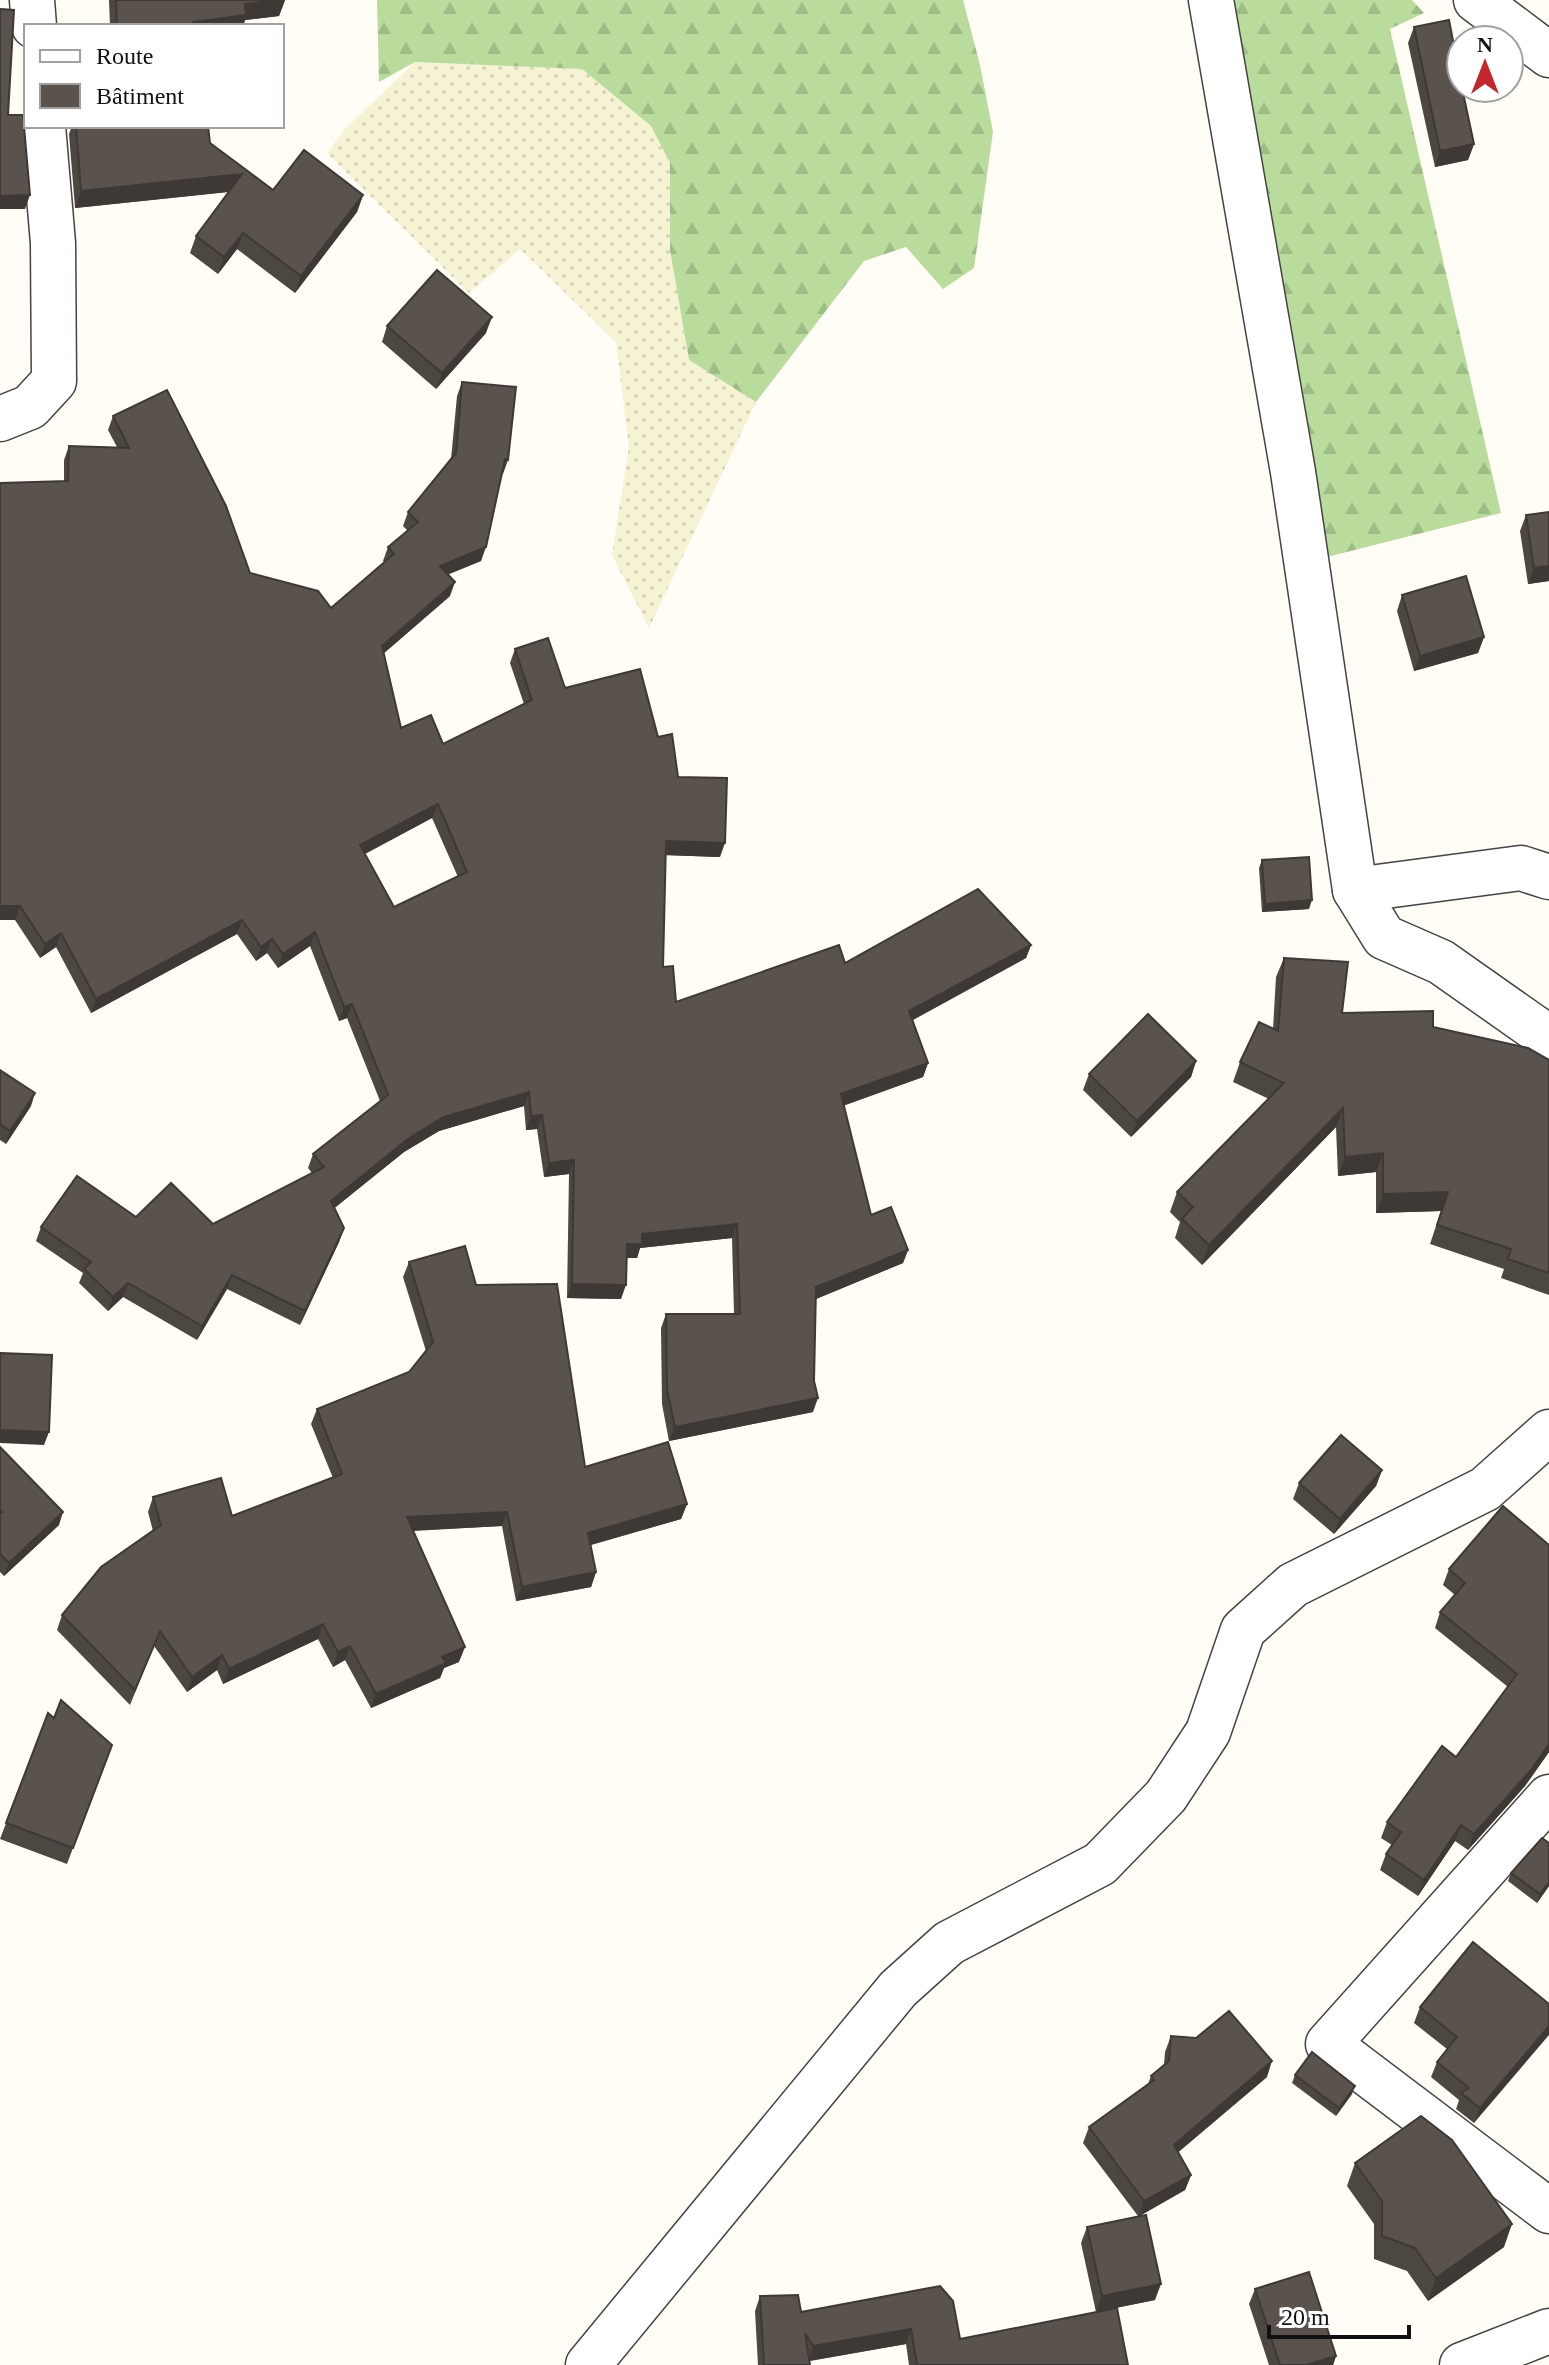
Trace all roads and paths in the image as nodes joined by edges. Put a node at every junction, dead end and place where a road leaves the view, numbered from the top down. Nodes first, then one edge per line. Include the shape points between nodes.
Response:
1 (32, 0) edge
2 (1211, 0) edge
3 (1476, 0) edge
4 (34, 24) edge
5 (1549, 55) edge
6 (43, 128) edge
7 (0, 419) edge
8 (1549, 877) edge
9 (1355, 890) junction
10 (1549, 1038) edge
11 (1549, 1432) edge
12 (1549, 1797) edge
13 (1549, 2211) edge
14 (1549, 2331) edge
15 (588, 2365) edge
16 (1462, 2365) edge

1 - 4 street
2 - 9 street via 1293,472
3 - 5 street
6 - 7 street via 53,243 54,381 30,407
8 - 9 street via 1521,868
9 - 10 street via 1384,937 1441,962
11 - 15 street via 1485,1489 1293,1585 1243,1630 1208,1732 1166,1796 1100,1864 949,1943 898,1989
12 - 13 street via 1328,2044
14 - 16 street

